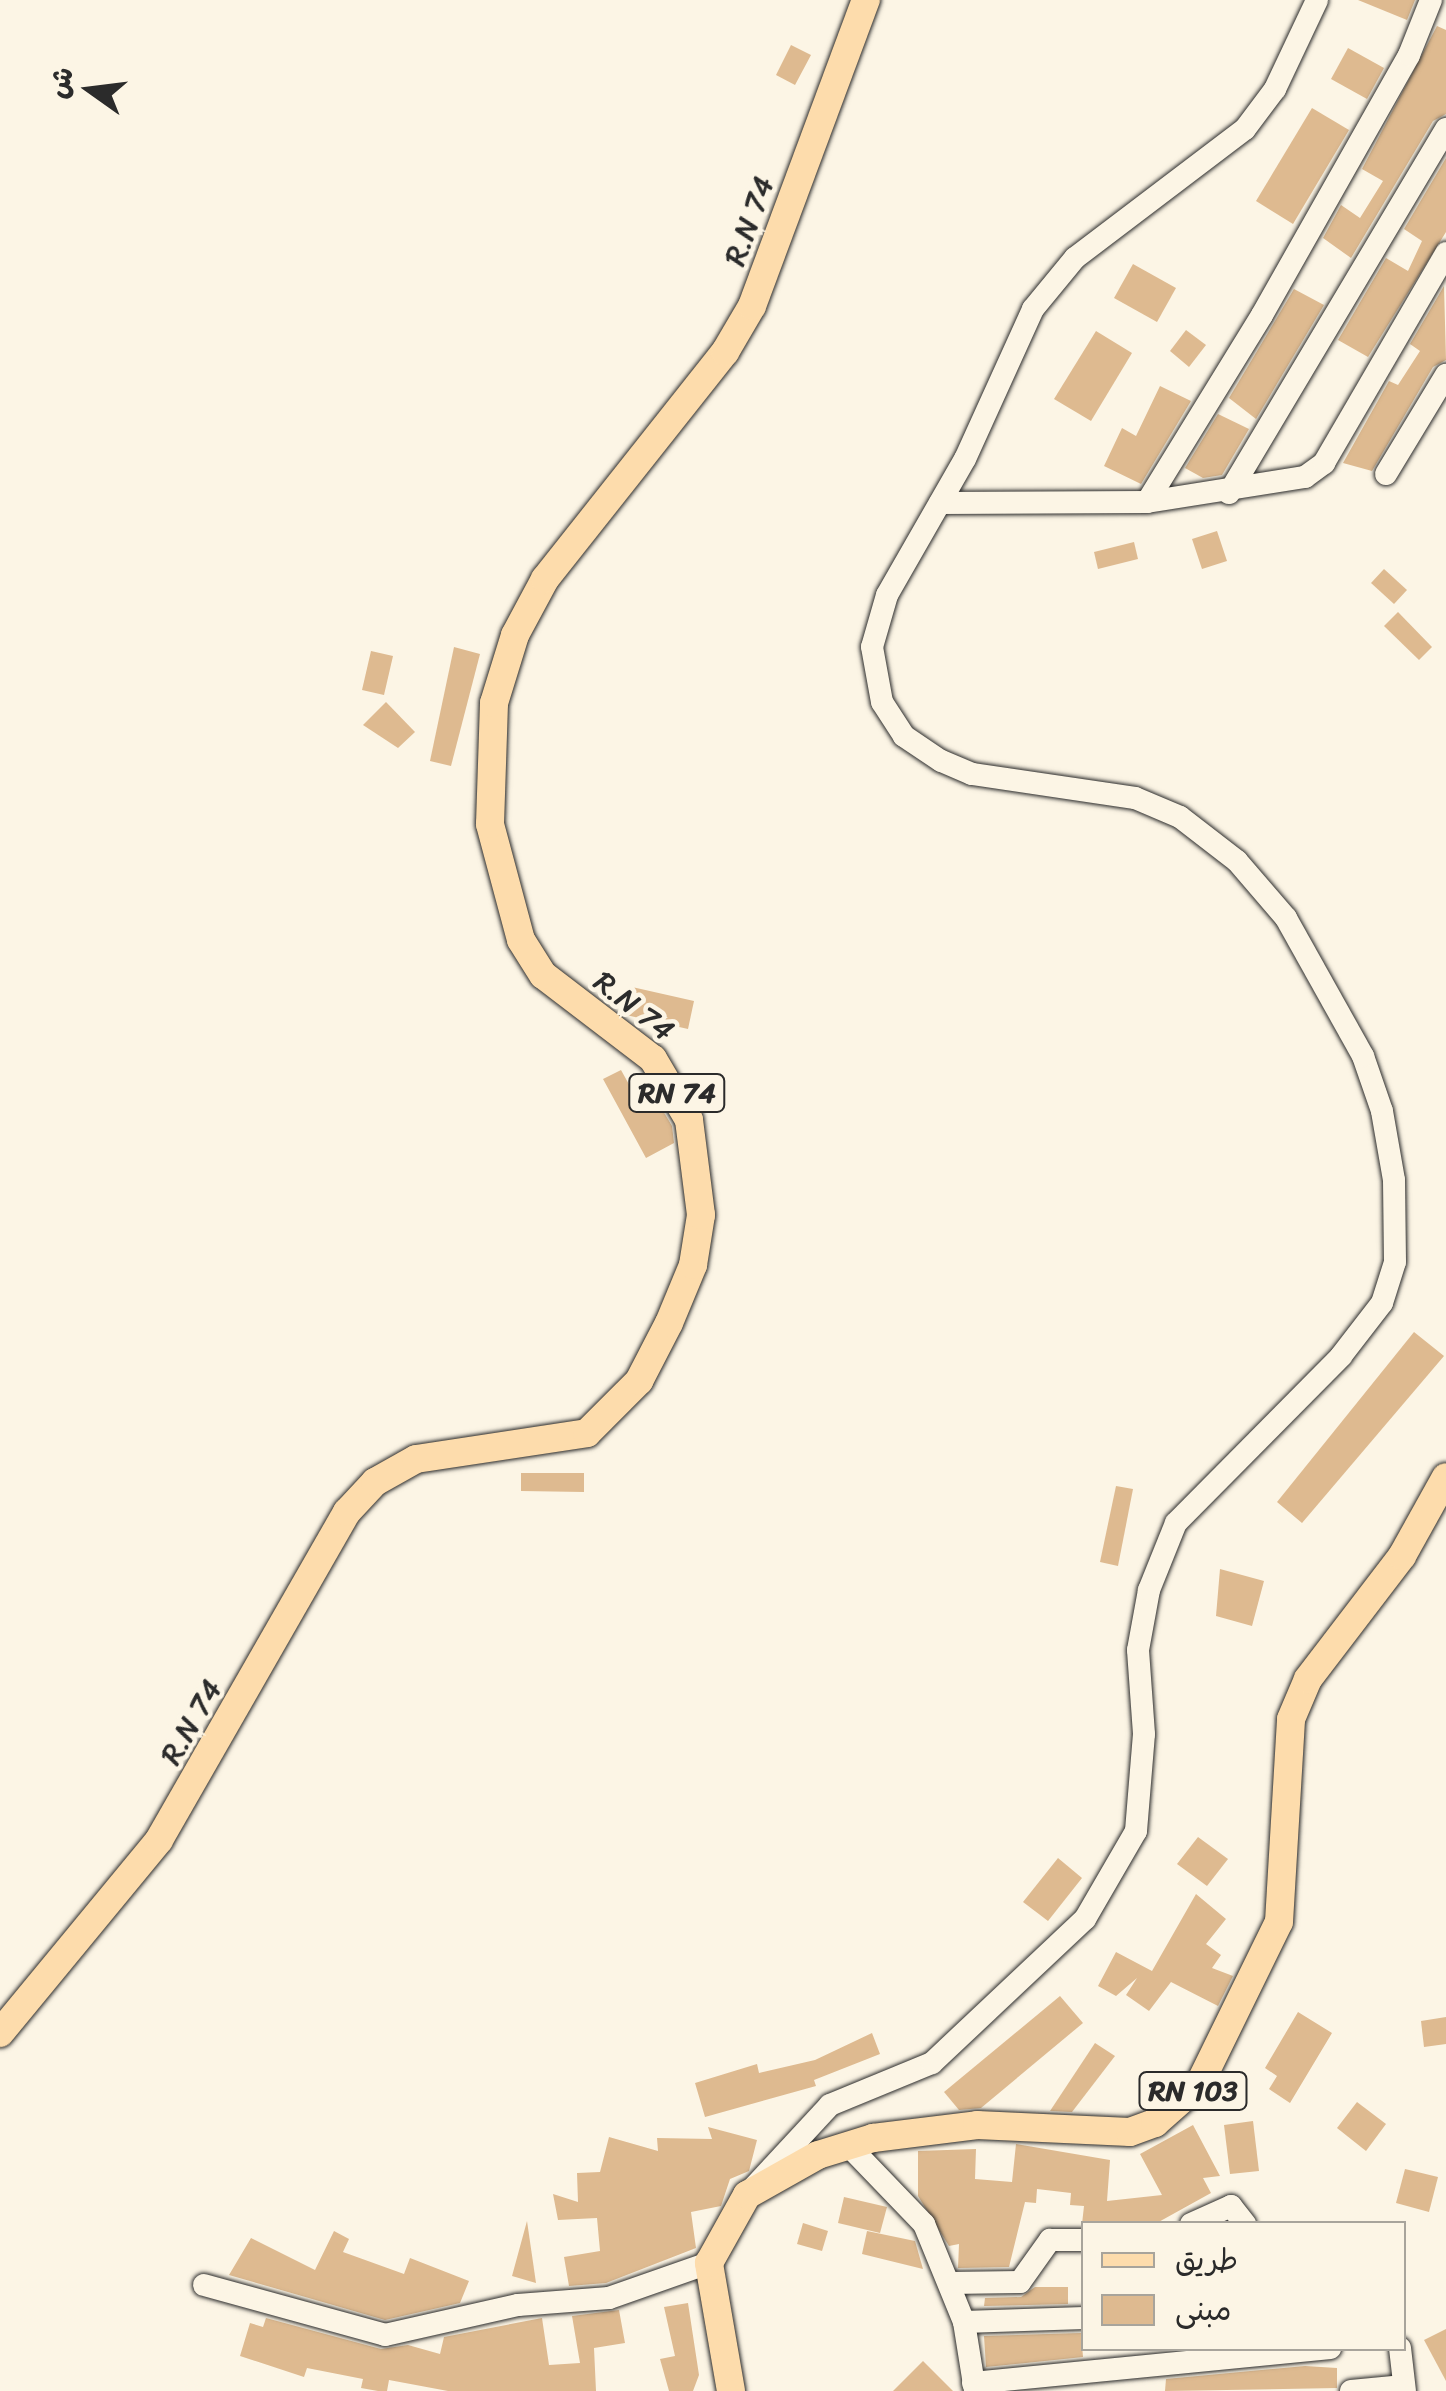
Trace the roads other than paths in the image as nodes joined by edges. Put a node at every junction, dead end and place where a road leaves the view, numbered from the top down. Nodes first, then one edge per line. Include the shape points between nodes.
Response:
1 (866, 0) edge
2 (1317, 0) edge
3 (1431, 0) edge
4 (1446, 128) edge
5 (1446, 253) edge
6 (1446, 375) edge
7 (1386, 474) dead end
8 (1229, 493) junction
9 (1147, 502) junction
10 (940, 503) junction
11 (1446, 1477) edge
12 (0, 2032) edge
13 (848, 2145) junction
14 (747, 2195) junction
15 (1199, 2221) edge
16 (1243, 2221) edge
17 (1081, 2240) edge
18 (709, 2263) junction
19 (950, 2283) junction
20 (204, 2285) dead end
21 (1081, 2318) edge
22 (964, 2322) junction
23 (1303, 2351) edge
24 (1400, 2351) edge
25 (974, 2387) edge
26 (1405, 2389) edge
27 (731, 2391) edge
28 (1351, 2391) edge

1 - 12 main road, R.N 74 / RN 74 via 752,306 545,579 494,703 490,824 521,940 543,975 653,1058 689,1120 701,1215 693,1265 669,1323 639,1381 588,1432 453,1448 416,1459 366,1492 298,1592 159,1840
2 - 10 street via 1275,89 1245,129 1074,258 1034,309
3 - 9 street via 1410,55
4 - 8 street
5 - 8 street via 1324,463 1305,476
6 - 7 street
8 - 9 street
9 - 10 street
10 - 14 street via 886,595 872,646 882,702 904,736 941,761 972,774 1135,798 1180,817 1237,861 1286,918 1363,1056 1394,1180 1395,1262 1382,1303 1342,1356 1176,1524 1149,1590 1138,1650 1144,1748 1136,1831 1086,1918 932,2064 830,2106
11 - 13 main road, RN 103 via 1402,1556 1308,1679 1292,1719 1279,1922 1200,2084 1156,2123 1130,2132 977,2125
13 - 14 main road, RN 103
13 - 19 street via 924,2224
14 - 18 main road
15 - 16 street via 1232,2206
17 - 19 street via 1050,2240 1020,2282
18 - 20 street via 609,2298 518,2305 385,2335
18 - 27 main road
19 - 22 street
21 - 22 street
22 - 25 street
23 - 25 street
24 - 26 street
26 - 28 street

